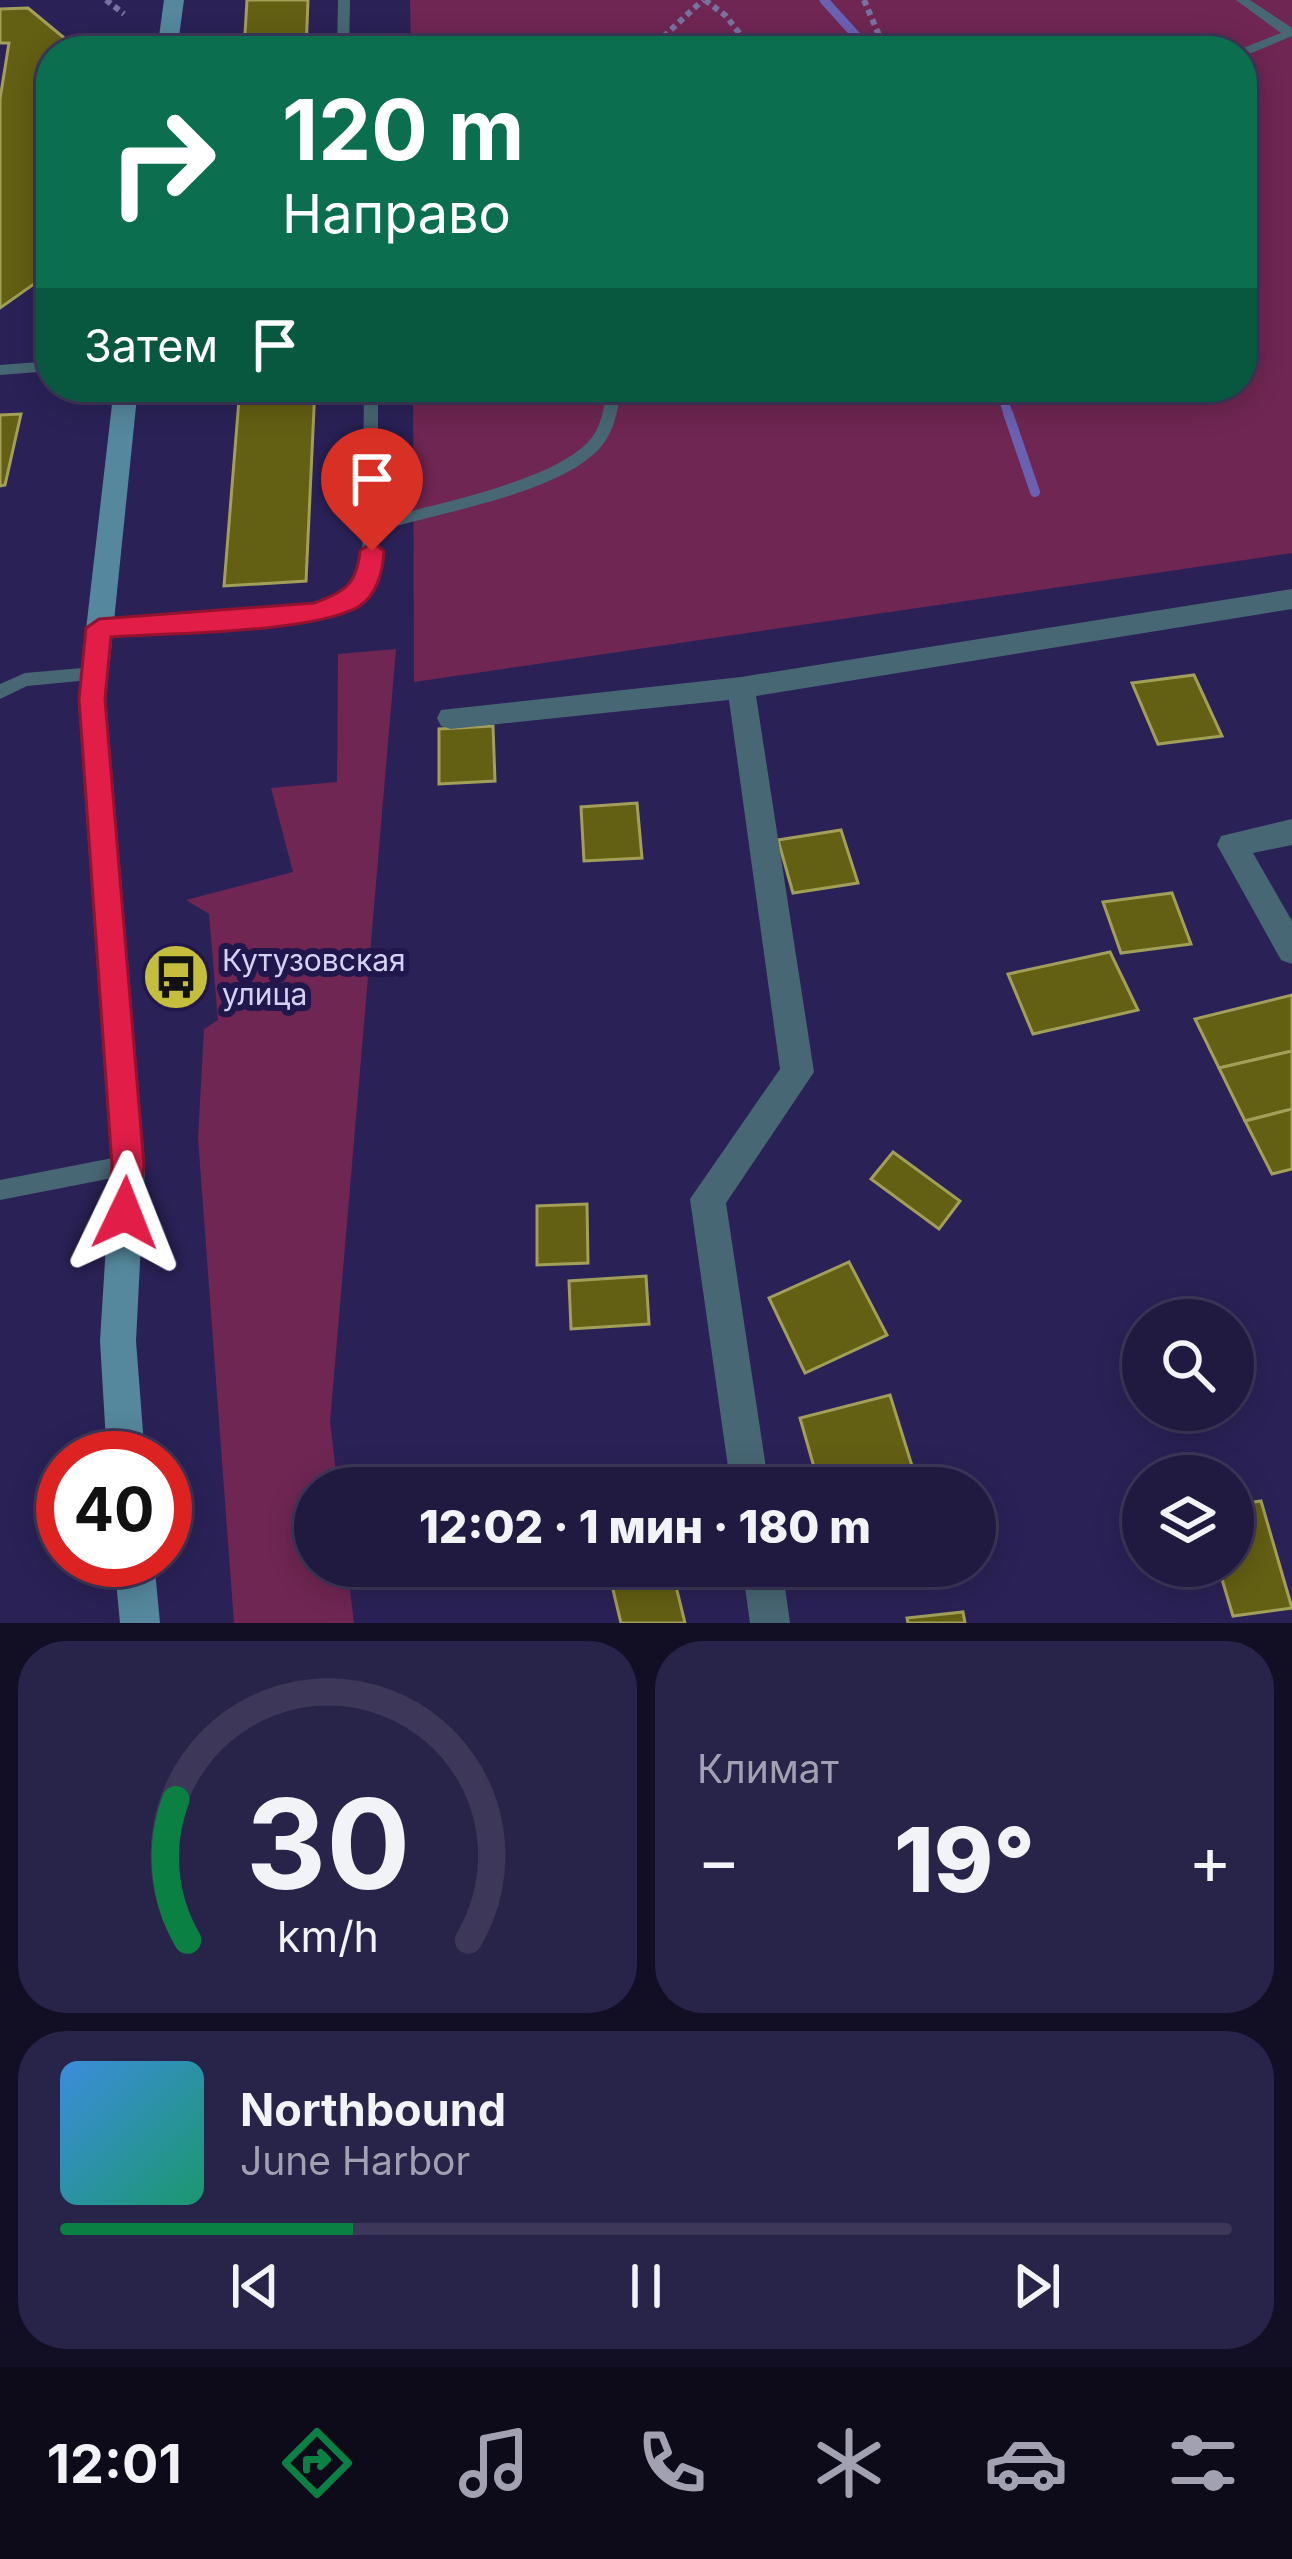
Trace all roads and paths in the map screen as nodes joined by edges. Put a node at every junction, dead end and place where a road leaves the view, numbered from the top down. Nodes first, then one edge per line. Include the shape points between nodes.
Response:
1 (106, 0) edge
2 (174, 0) edge
3 (344, 0) edge
4 (704, 0) edge
5 (864, 0) edge
6 (1242, 0) edge
7 (124, 14) dead end
8 (1290, 32) edge
9 (169, 36) edge
10 (344, 36) edge
11 (664, 36) edge
12 (741, 36) edge
13 (879, 36) edge
14 (1257, 46) edge
15 (36, 368) edge
16 (0, 370) edge
17 (124, 402) edge
18 (371, 402) edge
19 (612, 402) edge
20 (374, 527) junction
21 (1292, 598) edge
22 (99, 628) junction
23 (94, 674) junction
24 (741, 688) junction
25 (0, 692) edge
26 (451, 718) dead end
27 (1292, 832) edge
28 (1292, 950) edge
29 (128, 1165) junction
30 (0, 1190) edge
31 (124, 1431) edge
32 (747, 1467) edge
33 (137, 1587) edge
34 (765, 1587) edge
35 (140, 1623) edge
36 (770, 1623) edge

1 - 7 path
2 - 9 street
3 - 10 lane
4 - 11 path
4 - 12 path
5 - 13 path
6 - 8 lane
8 - 14 lane
15 - 16 lane
17 - 22 street
18 - 20 lane
19 - 20 lane via 591,450 520,485
20 - 22 lane via 370,575 353,599 316,612
21 - 24 street
22 - 23 street
23 - 25 lane via 25,680
23 - 29 street
24 - 26 street
24 - 32 street via 797,1072 708,1199
27 - 28 street via 1232,845
29 - 30 lane
29 - 31 street via 118,1341
33 - 35 street
34 - 36 street

